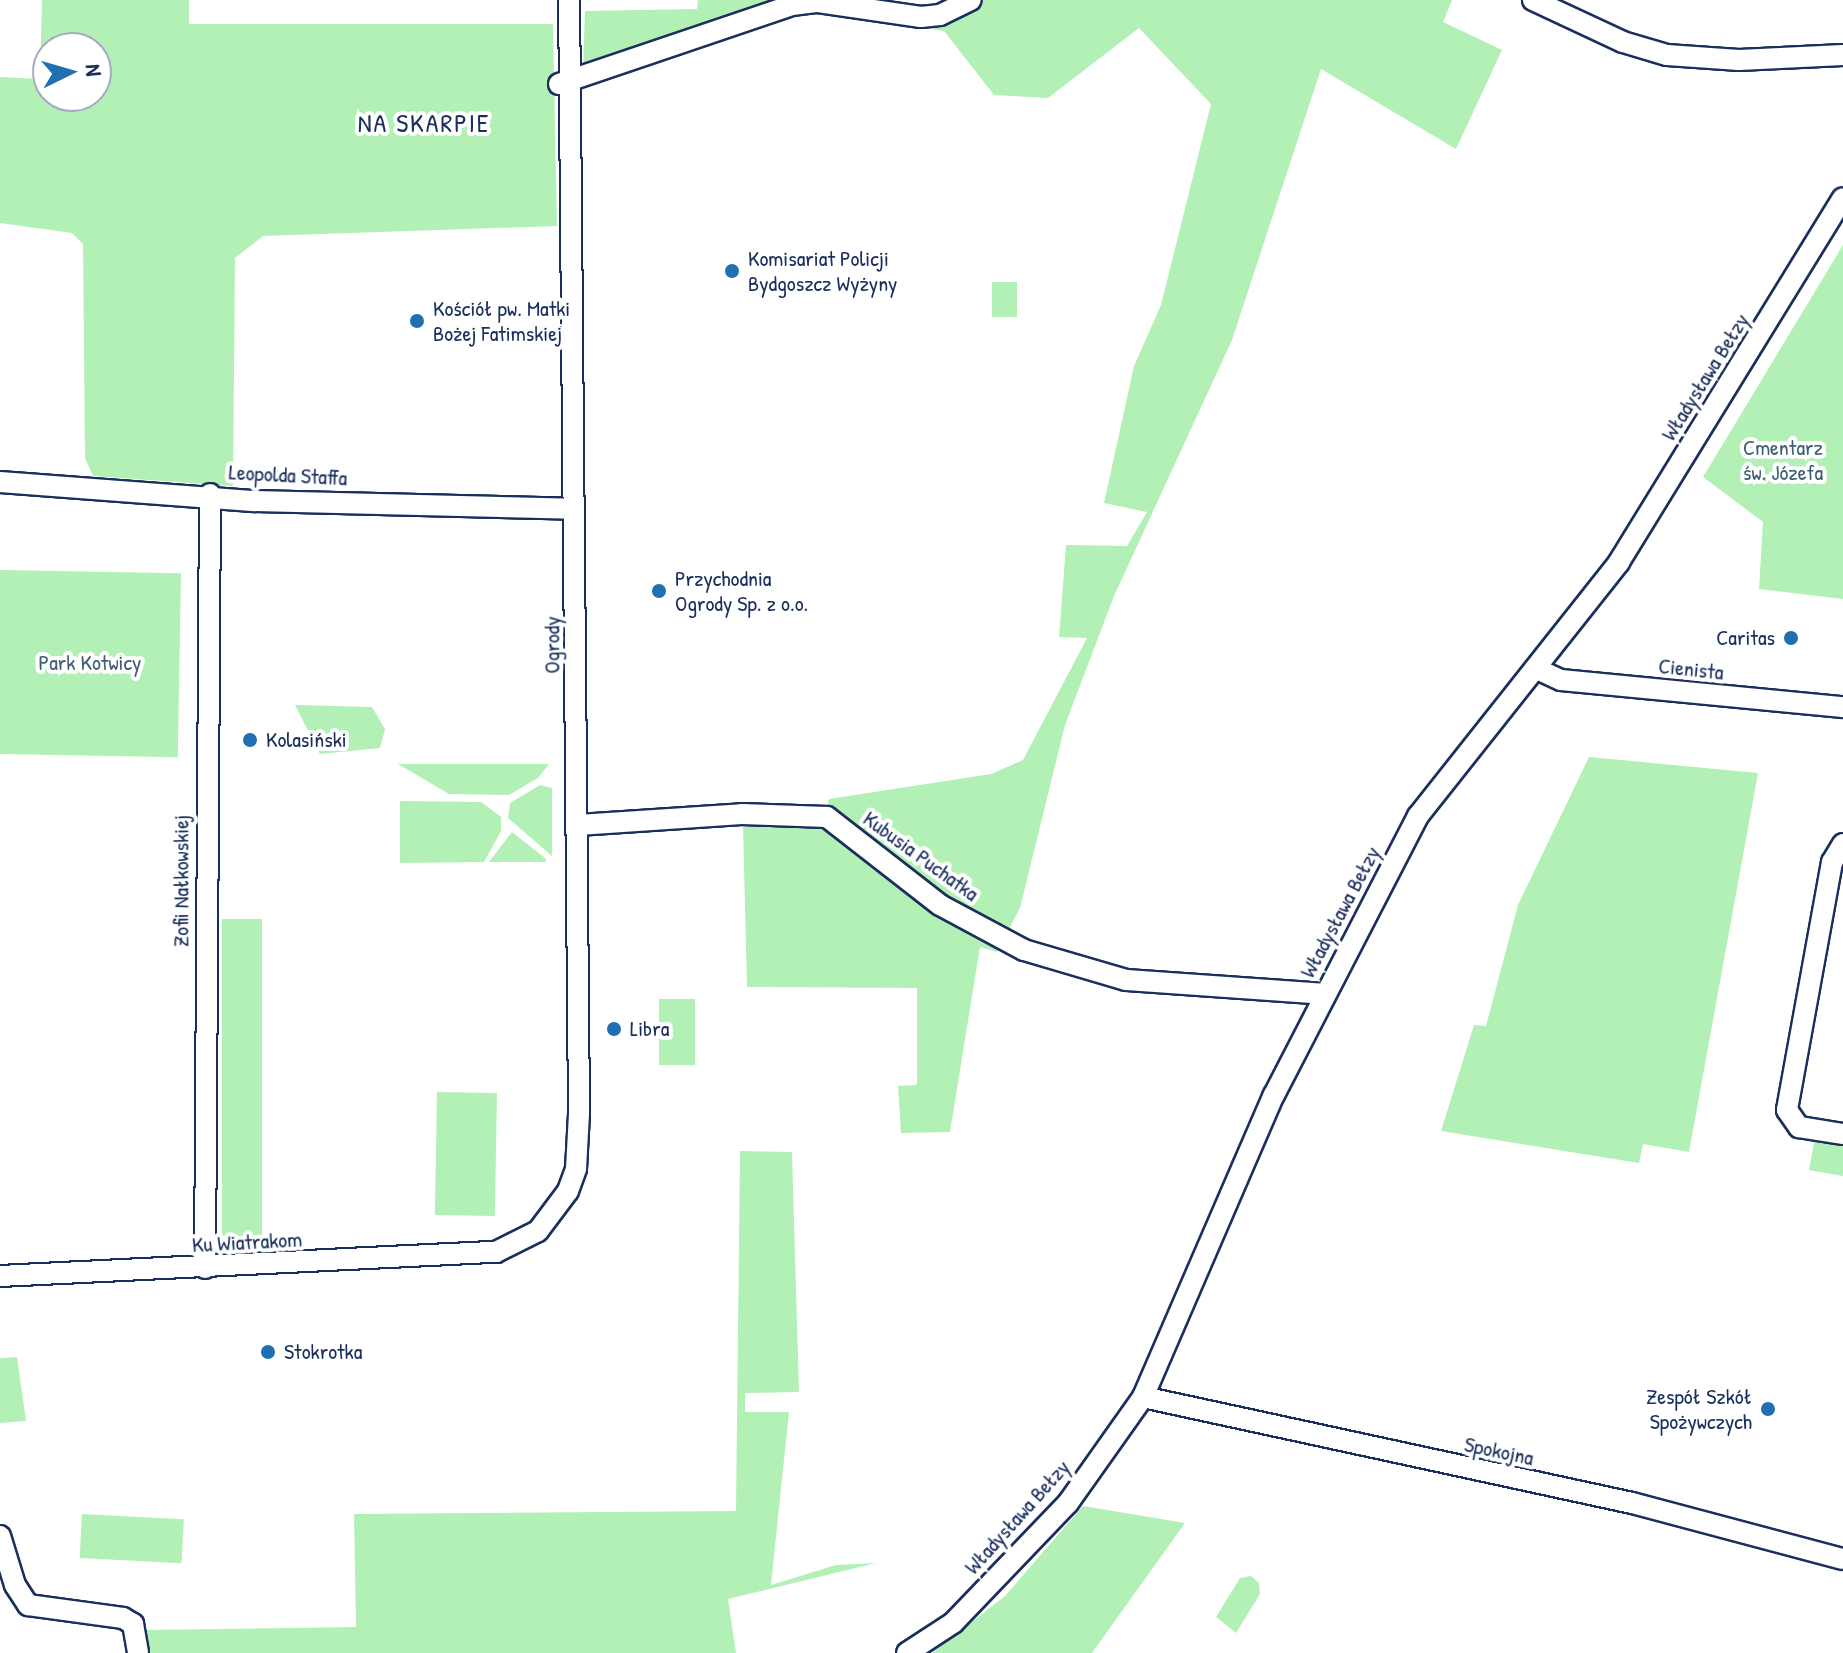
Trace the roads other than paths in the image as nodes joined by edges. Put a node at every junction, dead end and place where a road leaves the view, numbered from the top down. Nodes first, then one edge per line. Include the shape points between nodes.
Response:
1 (569, 0) edge
2 (971, 0) edge
3 (1533, 0) edge
4 (1843, 55) edge
5 (564, 82) junction
6 (1843, 198) edge
7 (0, 482) edge
8 (210, 494) junction
9 (574, 509) junction
10 (1537, 669) junction
11 (1843, 707) edge
12 (578, 825) junction
13 (1843, 844) edge
14 (1324, 994) junction
15 (1843, 1134) edge
16 (496, 1252) joint
17 (205, 1268) junction
18 (0, 1276) edge
19 (1143, 1397) junction
20 (0, 1536) edge
21 (1843, 1559) edge
22 (138, 1653) edge
23 (907, 1653) edge

1 - 5 street, Ogrody
2 - 5 street via 940,15 921,17 818,2 792,5
3 - 4 street via 1623,42 1698,58
5 - 9 street, Ogrody
6 - 10 street, Władysława Bełzy via 1619,562
7 - 8 street, Leopolda Staffa
8 - 9 street, Leopolda Staffa via 255,501
8 - 17 street, Zofii Nałkowskiej
9 - 12 street, Ogrody
10 - 11 street, Cienista via 1561,680
10 - 14 street, Władysława Bełzy via 1418,816
12 - 14 street, Kubusia Puchatka via 742,814 820,815 940,905 1024,950 1126,980
12 - 16 street, Ogrody via 576,1169 557,1212 538,1231
13 - 15 street via 1832,862 1787,1110 1799,1127
14 - 19 street, Władysława Bełzy via 1274,1095
16 - 17 street, Ku Wiatrakom
17 - 18 street, Ku Wiatrakom
19 - 21 street, Spokojna via 1632,1503
19 - 23 street, Władysława Bełzy via 1068,1503 953,1623
20 - 22 street via 15,1585 28,1605 123,1618 133,1624

